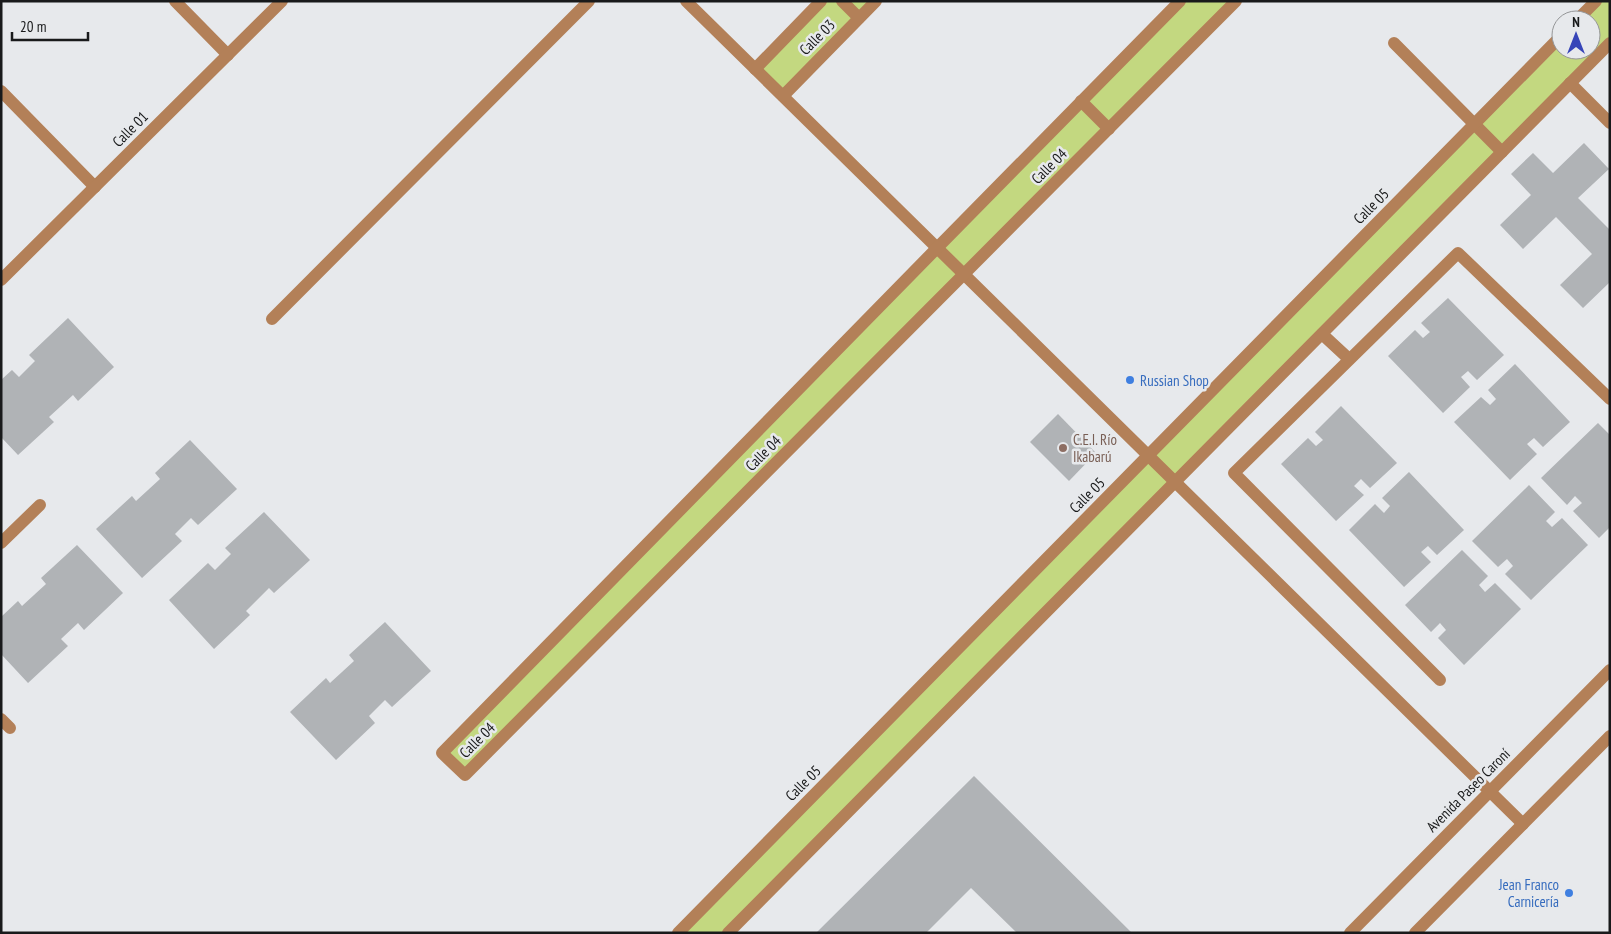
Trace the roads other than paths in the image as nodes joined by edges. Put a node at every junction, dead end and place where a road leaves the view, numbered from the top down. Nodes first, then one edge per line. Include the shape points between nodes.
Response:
1 (176, 1) edge
2 (282, 1) edge
3 (589, 1) edge
4 (686, 1) edge
5 (821, 1) edge
6 (842, 1) edge
7 (876, 1) edge
8 (1180, 1) edge
9 (1236, 1) edge
10 (1596, 1) edge
11 (1587, 10) edge
12 (859, 18) junction
13 (1394, 43) dead end
14 (1610, 43) edge
15 (1551, 46) edge
16 (228, 55) junction
17 (755, 69) junction
18 (1570, 83) junction
19 (1, 91) edge
20 (783, 96) junction
21 (1081, 101) junction
22 (1474, 124) junction
23 (1610, 124) edge
24 (1109, 129) junction
25 (1502, 152) junction
26 (95, 187) junction
27 (936, 248) junction
28 (964, 275) junction
29 (1, 280) edge
30 (272, 320) dead end
31 (1322, 334) junction
32 (1349, 359) junction
33 (1610, 399) edge
34 (1149, 455) junction
35 (1176, 482) junction
36 (40, 505) dead end
37 (1, 543) edge
38 (1610, 670) edge
39 (1440, 680) dead end
40 (1610, 736) edge
41 (1490, 792) junction
42 (1523, 824) junction
43 (678, 933) edge
44 (728, 933) edge
45 (1350, 933) edge
46 (1415, 933) edge

1 - 16 street
2 - 16 street, Calle 01
3 - 30 street
4 - 17 street
5 - 17 street, Calle 03
6 - 12 street
7 - 12 street, Calle 03
8 - 21 street, Calle 04
9 - 24 street, Calle 04
10 - 11 street
12 - 20 street, Calle 03
13 - 22 street
14 - 18 street
15 - 22 street, Calle 05
16 - 26 street, Calle 01
17 - 20 street
18 - 23 street
18 - 25 street
19 - 26 street
20 - 27 street
21 - 24 street
21 - 27 street, Calle 04
22 - 25 street
22 - 34 street, Calle 05
24 - 28 street, Calle 04
25 - 31 street
26 - 29 street, Calle 01
27 - 28 street
27 - 28 street, Calle 04 via 442,753 465,775
28 - 34 street
31 - 32 street
31 - 35 street
32 - 33 street via 1458,253
32 - 39 street via 1234,473
34 - 35 street
34 - 43 street, Calle 05
35 - 41 street
35 - 44 street
36 - 37 street
38 - 41 street, Avenida Paseo Caroní
40 - 42 street
41 - 42 street
41 - 45 street, Avenida Paseo Caroní
42 - 46 street

